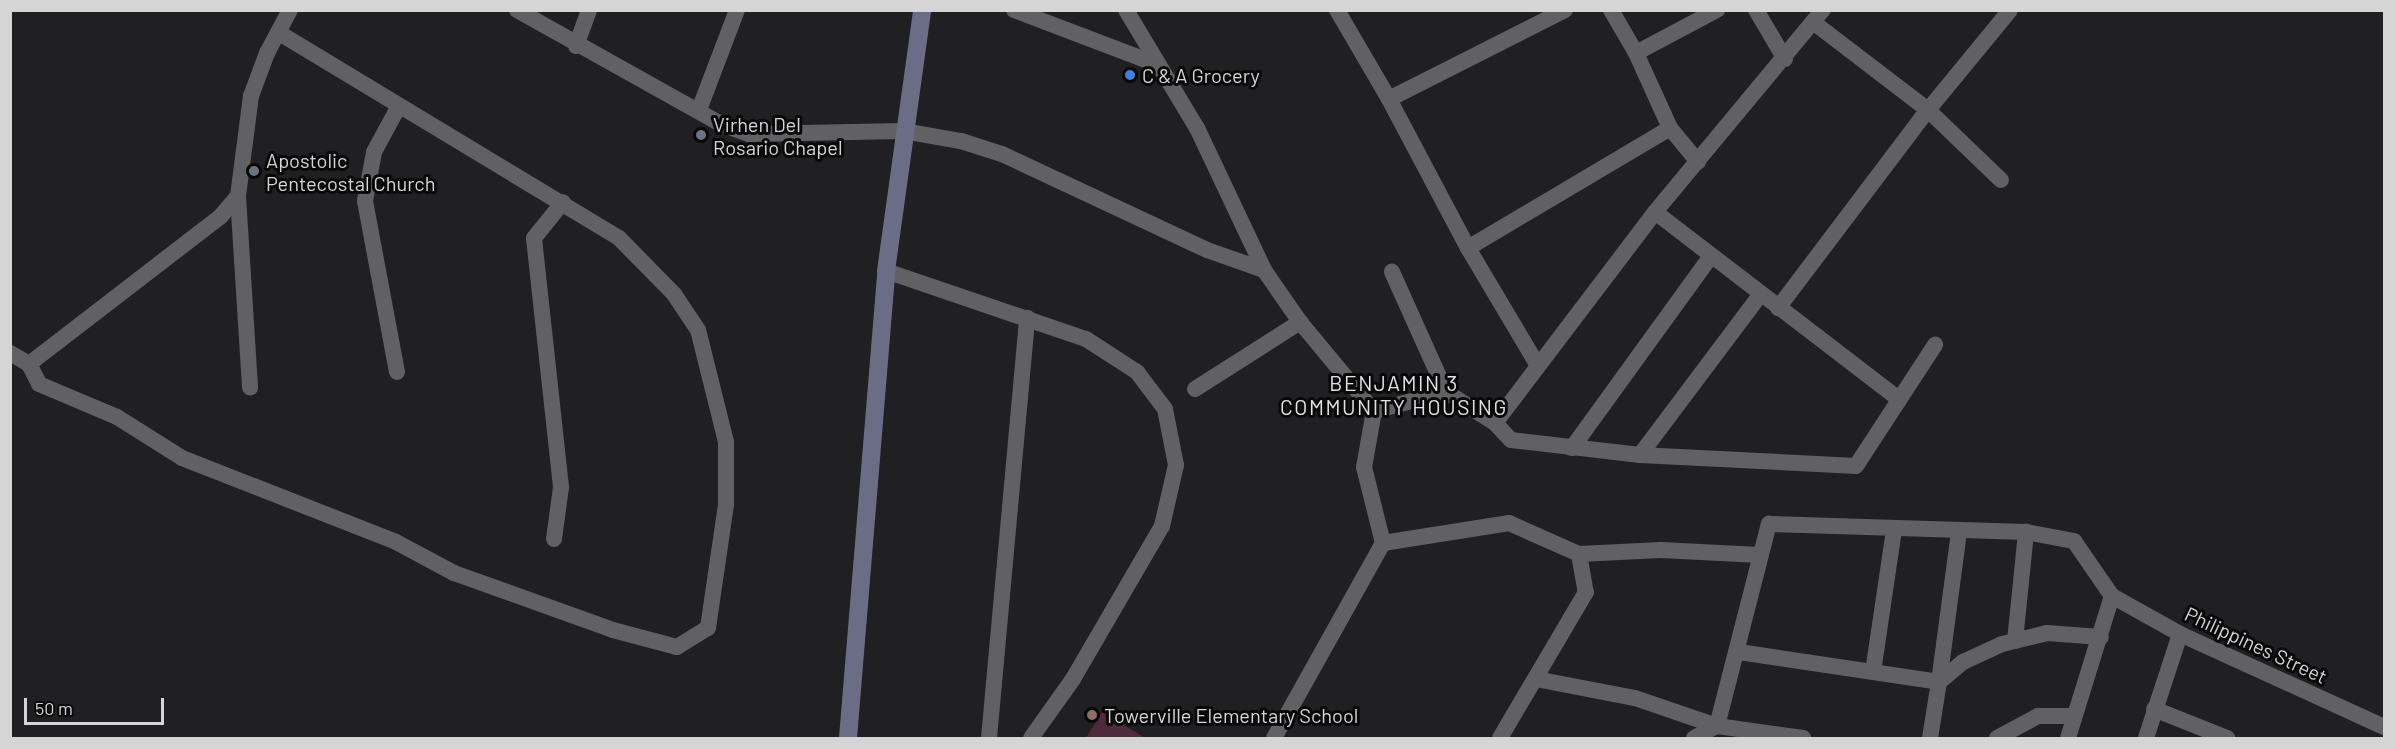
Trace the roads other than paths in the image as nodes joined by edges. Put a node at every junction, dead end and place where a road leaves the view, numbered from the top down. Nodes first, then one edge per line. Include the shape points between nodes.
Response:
1 (290, 10) edge
2 (517, 10) edge
3 (589, 10) edge
4 (737, 10) edge
5 (922, 10) edge
6 (1014, 10) edge
7 (1126, 10) edge
8 (1336, 10) edge
9 (1565, 10) edge
10 (1611, 10) edge
11 (1717, 10) edge
12 (1756, 10) edge
13 (2010, 10) edge
14 (1818, 16) edge
15 (278, 32) junction
16 (576, 46) junction
17 (1636, 52) junction
18 (1785, 58) junction
19 (1156, 64) junction
20 (1389, 99) junction
21 (399, 106) junction
22 (1928, 110) junction
23 (699, 111) junction
24 (1670, 128) junction
25 (903, 131) junction
26 (1698, 162) junction
27 (2001, 180) dead end
28 (238, 196) junction
29 (563, 202) junction
30 (1656, 212) junction
31 (1467, 248) junction
32 (1711, 256) junction
33 (1264, 270) junction
34 (886, 271) junction
35 (1392, 272) dead end
36 (1760, 295) junction
37 (1778, 308) junction
38 (1027, 318) junction
39 (1300, 322) junction
40 (1935, 345) dead end
41 (10, 353) edge
42 (29, 364) junction
43 (1538, 366) junction
44 (397, 372) dead end
45 (250, 388) dead end
46 (1195, 389) dead end
47 (1446, 392) junction
48 (1899, 399) junction
49 (1374, 411) junction
50 (1495, 423) junction
51 (1572, 448) junction
52 (1640, 455) junction
53 (1894, 529) junction
54 (1959, 532) junction
55 (2026, 532) junction
56 (554, 539) dead end
57 (1383, 543) junction
58 (1579, 554) junction
59 (1760, 555) junction
60 (2112, 596) junction
61 (2180, 634) junction
62 (2101, 637) junction
63 (2015, 641) junction
64 (1739, 652) junction
65 (1873, 672) junction
66 (1536, 679) junction
67 (1939, 682) junction
68 (2154, 709) junction
69 (2074, 716) junction
70 (1717, 726) junction
71 (2381, 730) edge
72 (848, 738) edge
73 (989, 738) edge
74 (1031, 738) edge
75 (1274, 738) edge
76 (1500, 738) edge
77 (1694, 738) edge
78 (1803, 738) edge
79 (1930, 738) edge
80 (1997, 738) edge
81 (2068, 738) edge
82 (2146, 738) edge
83 (2226, 738) edge

1 - 15 street
2 - 16 street
3 - 16 street
4 - 23 street
5 - 25 street
6 - 19 street
7 - 19 street
8 - 20 street
9 - 20 street
10 - 17 street
11 - 17 street
12 - 18 street
13 - 22 street
14 - 18 street
14 - 22 street
15 - 21 street
15 - 28 street via 251,96
16 - 23 street
17 - 24 street
18 - 26 street
19 - 33 street via 1197,128
20 - 31 street
21 - 29 street
21 - 44 street via 374,152 365,201
22 - 27 street
22 - 37 street
23 - 25 street via 749,134
24 - 26 street
24 - 31 street
25 - 33 street via 961,141 1002,154 1207,250
25 - 34 street
26 - 30 street
28 - 42 street via 220,216
28 - 45 street
29 - 42 street via 619,238 662,280 698,330 713,380 726,442 726,504 708,628 677,647 613,630 453,573 396,542 182,458 117,417 39,384
29 - 56 street via 534,238 561,487
30 - 32 street
30 - 43 street
31 - 43 street
32 - 36 street
32 - 51 street
33 - 39 street
34 - 38 street
34 - 72 street
35 - 47 street
36 - 37 street
36 - 52 street
37 - 48 street
38 - 73 street
38 - 74 street via 1086,339 1137,372 1165,409 1176,465 1162,526 1073,679
39 - 46 street
39 - 49 street
40 - 48 street
41 - 42 street
43 - 50 street
47 - 49 street
47 - 50 street
48 - 52 street via 1856,466
49 - 57 street via 1364,467
50 - 51 street via 1511,440
51 - 52 street
53 - 54 street
53 - 59 street via 1769,524
53 - 65 street
54 - 55 street
54 - 67 street
55 - 60 street via 2074,541
55 - 63 street
57 - 58 street via 1509,523
57 - 75 street
58 - 59 street via 1661,550
58 - 66 street via 1586,592
59 - 64 street
60 - 61 street, Philippines Street
60 - 62 street
61 - 68 street
61 - 71 street, Philippines Street
62 - 63 street via 2047,633
62 - 69 street
63 - 67 street via 1963,662
64 - 65 street
64 - 70 street
65 - 67 street
66 - 70 street via 1635,698
66 - 76 street
67 - 79 street
68 - 82 street
68 - 83 street
69 - 80 street via 2038,716
69 - 81 street
70 - 77 street
70 - 78 street

